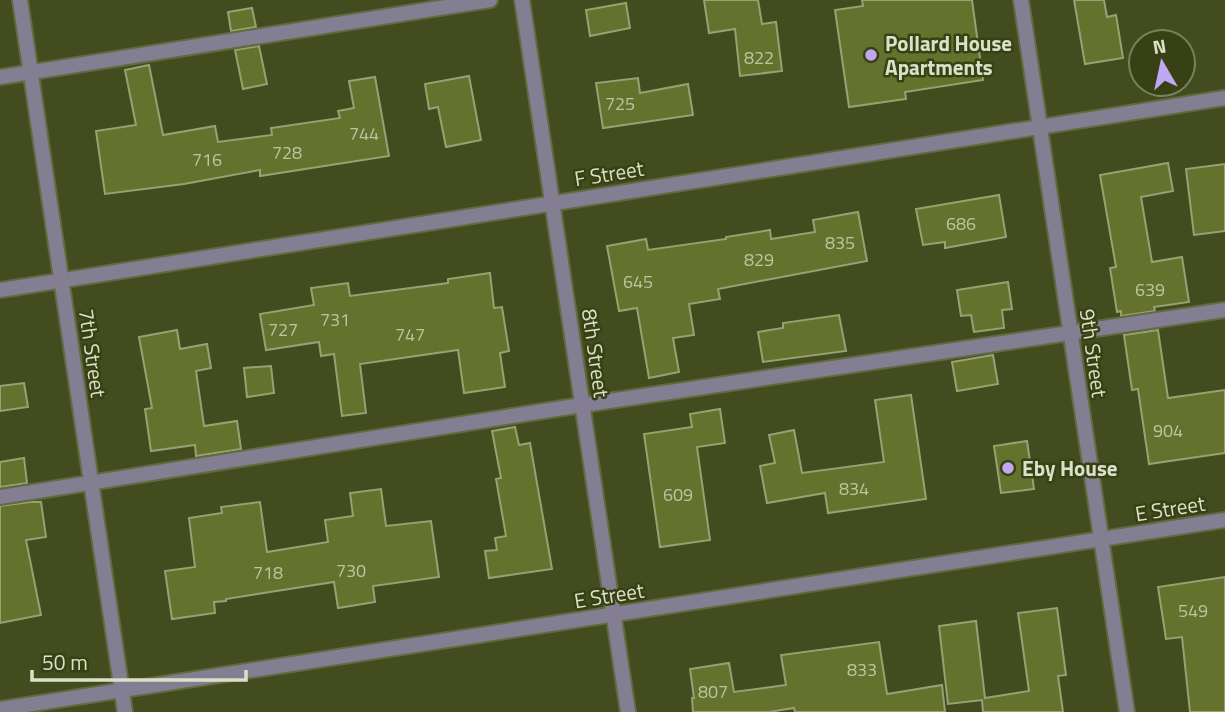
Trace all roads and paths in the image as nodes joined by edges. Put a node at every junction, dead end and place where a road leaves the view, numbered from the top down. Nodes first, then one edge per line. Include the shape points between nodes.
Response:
1 (20, 0) edge
2 (490, 0) edge
3 (522, 0) edge
4 (1021, 0) edge
5 (31, 73) junction
6 (0, 78) edge
7 (1225, 98) edge
8 (1040, 127) junction
9 (553, 203) junction
10 (61, 280) junction
11 (0, 290) edge
12 (1225, 310) edge
13 (1070, 333) junction
14 (582, 405) junction
15 (91, 484) junction
16 (0, 497) edge
17 (1225, 520) edge
18 (1101, 540) junction
19 (615, 615) junction
20 (122, 690) junction
21 (0, 709) edge
22 (125, 712) edge
23 (628, 712) edge
24 (1127, 712) edge

1 - 5 street, 7th Street
2 - 5 street
3 - 9 street, 8th Street
4 - 8 street, 9th Street
5 - 6 street
5 - 10 street, 7th Street
7 - 8 street, F Street
8 - 9 street, F Street
8 - 13 street, 9th Street
9 - 10 street, F Street
9 - 14 street, 8th Street
10 - 11 street, F Street
10 - 15 street, 7th Street
12 - 13 street
13 - 14 street
13 - 18 street, 9th Street
14 - 15 street
14 - 19 street, 8th Street
15 - 16 street
15 - 20 street, 7th Street
17 - 18 street, E Street
18 - 19 street, E Street
18 - 24 street, 9th Street
19 - 20 street, E Street
19 - 23 street, 8th Street
20 - 21 street, E Street
20 - 22 street, 7th Street

